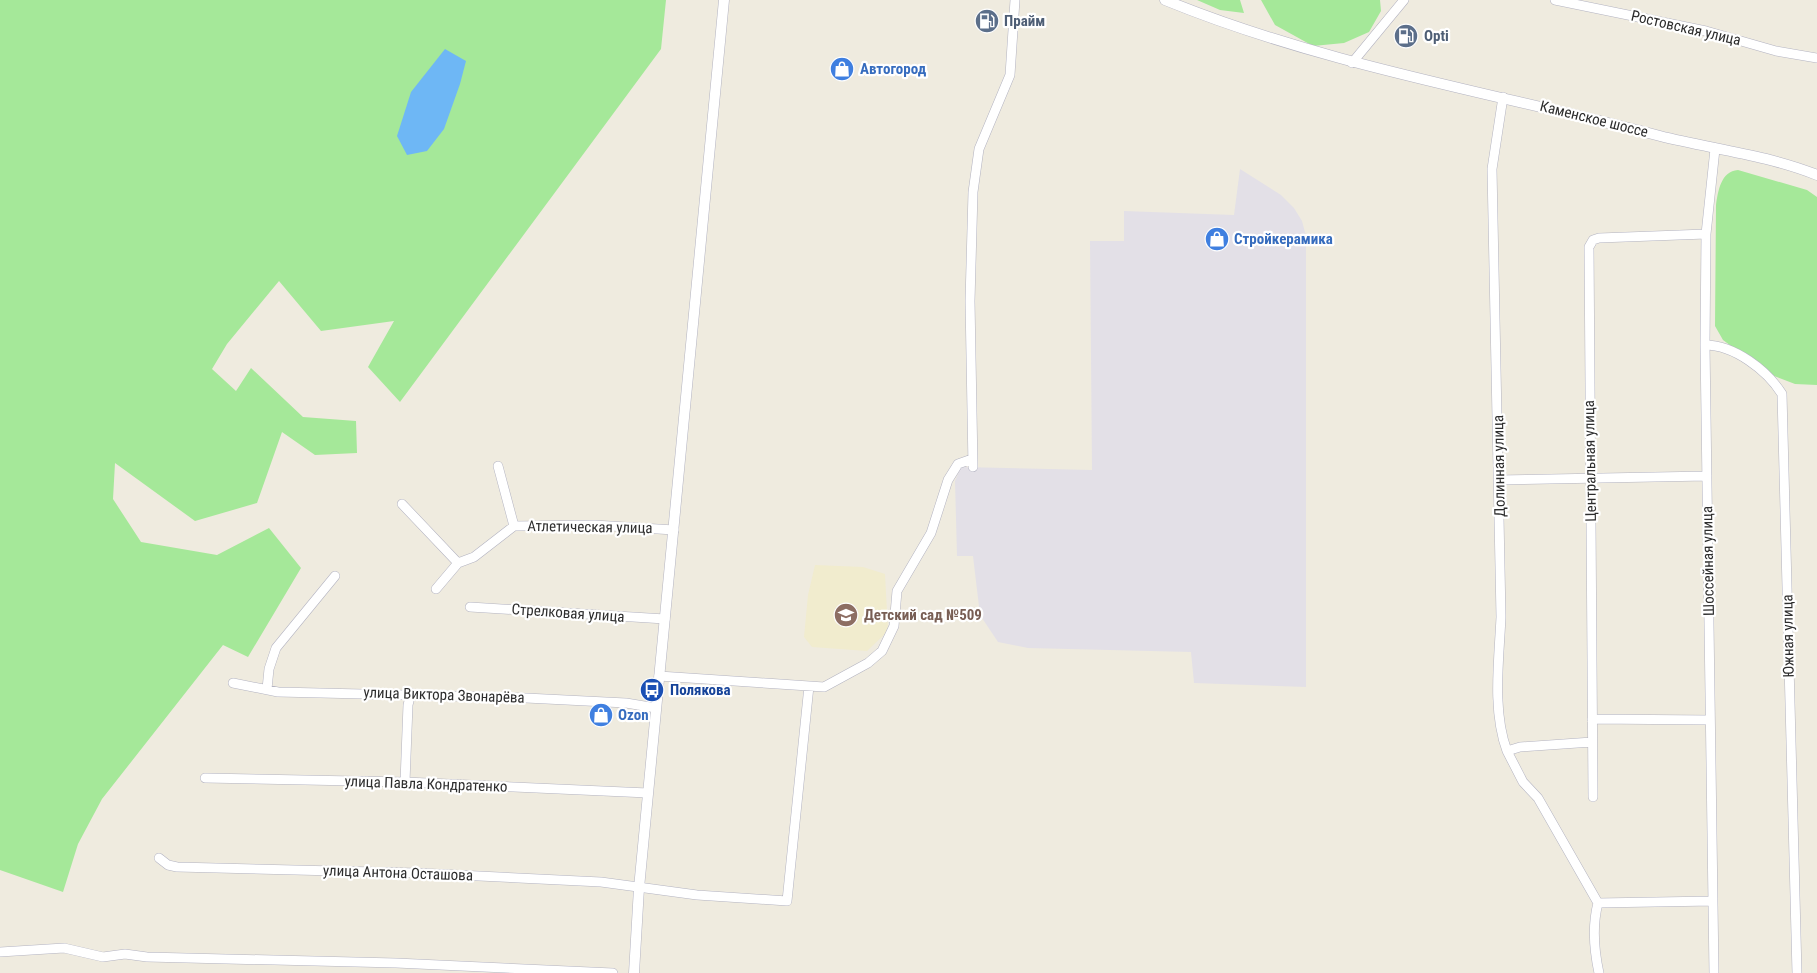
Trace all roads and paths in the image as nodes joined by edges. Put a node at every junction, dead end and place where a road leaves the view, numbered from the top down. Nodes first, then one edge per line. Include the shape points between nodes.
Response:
1 (724, 0) edge
2 (1015, 0) edge
3 (1166, 0) edge
4 (1403, 0) edge
5 (1555, 0) edge
6 (1817, 58) edge
7 (1352, 63) junction
8 (1503, 97) junction
9 (1715, 149) junction
10 (1817, 175) edge
11 (1706, 234) junction
12 (1705, 345) junction
13 (498, 466) dead end
14 (1707, 476) junction
15 (1590, 477) junction
16 (1499, 480) junction
17 (402, 504) dead end
18 (514, 526) junction
19 (674, 530) junction
20 (458, 563) junction
21 (335, 576) dead end
22 (436, 590) dead end
23 (470, 607) dead end
24 (665, 619) junction
25 (660, 676) junction
26 (233, 682) dead end
27 (809, 686) junction
28 (267, 690) junction
29 (411, 693) junction
30 (656, 708) junction
31 (1592, 719) junction
32 (1710, 720) junction
33 (1592, 742) junction
34 (1507, 751) junction
35 (204, 778) dead end
36 (405, 782) junction
37 (648, 793) junction
38 (1593, 797) dead end
39 (158, 858) dead end
40 (639, 888) junction
41 (1713, 901) junction
42 (1598, 903) junction
43 (0, 952) edge
44 (613, 973) edge
45 (634, 973) edge
46 (1599, 973) edge
47 (1714, 973) edge
48 (1797, 973) edge

1 - 19 street
2 - 27 street via 1010,75 979,149 973,192 970,301 972,463 958,464 948,480 931,533 898,591 894,626 882,651 830,685
3 - 7 street, Каменское шоссе via 1266,37
4 - 7 street
5 - 6 street, Ростовская улица via 1706,30 1776,51
7 - 8 street, Каменское шоссе
8 - 9 street, Каменское шоссе
8 - 16 street, Долинная улица via 1492,169
9 - 10 street, Каменское шоссе
9 - 11 street, Шоссейная улица
11 - 12 street, Шоссейная улица
11 - 15 street, Центральная улица via 1599,238 1593,240 1589,247
12 - 14 street, Шоссейная улица
12 - 48 street, Южная улица via 1718,345 1747,361 1775,382 1782,394
13 - 18 street
14 - 15 street
14 - 32 street, Шоссейная улица
15 - 16 street
15 - 31 street, Центральная улица
16 - 34 street, Долинная улица via 1500,705
17 - 20 street
18 - 19 street, Атлетическая улица via 594,524
18 - 20 street, Атлетическая улица via 474,557
19 - 24 street
20 - 22 street
21 - 28 street via 276,648
23 - 24 street, Стрелковая улица
24 - 25 street
25 - 27 street
25 - 30 street
26 - 28 street, улица Виктора Звонарёва
27 - 40 street, улица Антона Осташова via 788,901
28 - 29 street, улица Виктора Звонарёва
29 - 30 street, улица Виктора Звонарёва via 626,703
29 - 36 street
30 - 37 street
31 - 32 street
31 - 33 street, Центральная улица
32 - 41 street, Шоссейная улица
33 - 34 street via 1520,747
33 - 38 street, Центральная улица
34 - 42 street, Долинная улица
35 - 36 street, улица Павла Кондратенко
36 - 37 street, улица Павла Кондратенко
37 - 40 street
39 - 40 street, улица Антона Осташова via 177,867 417,873 601,882
40 - 45 street
41 - 42 street
41 - 47 street, Шоссейная улица
42 - 46 street via 1594,918
43 - 44 street via 64,948 104,957 125,954

